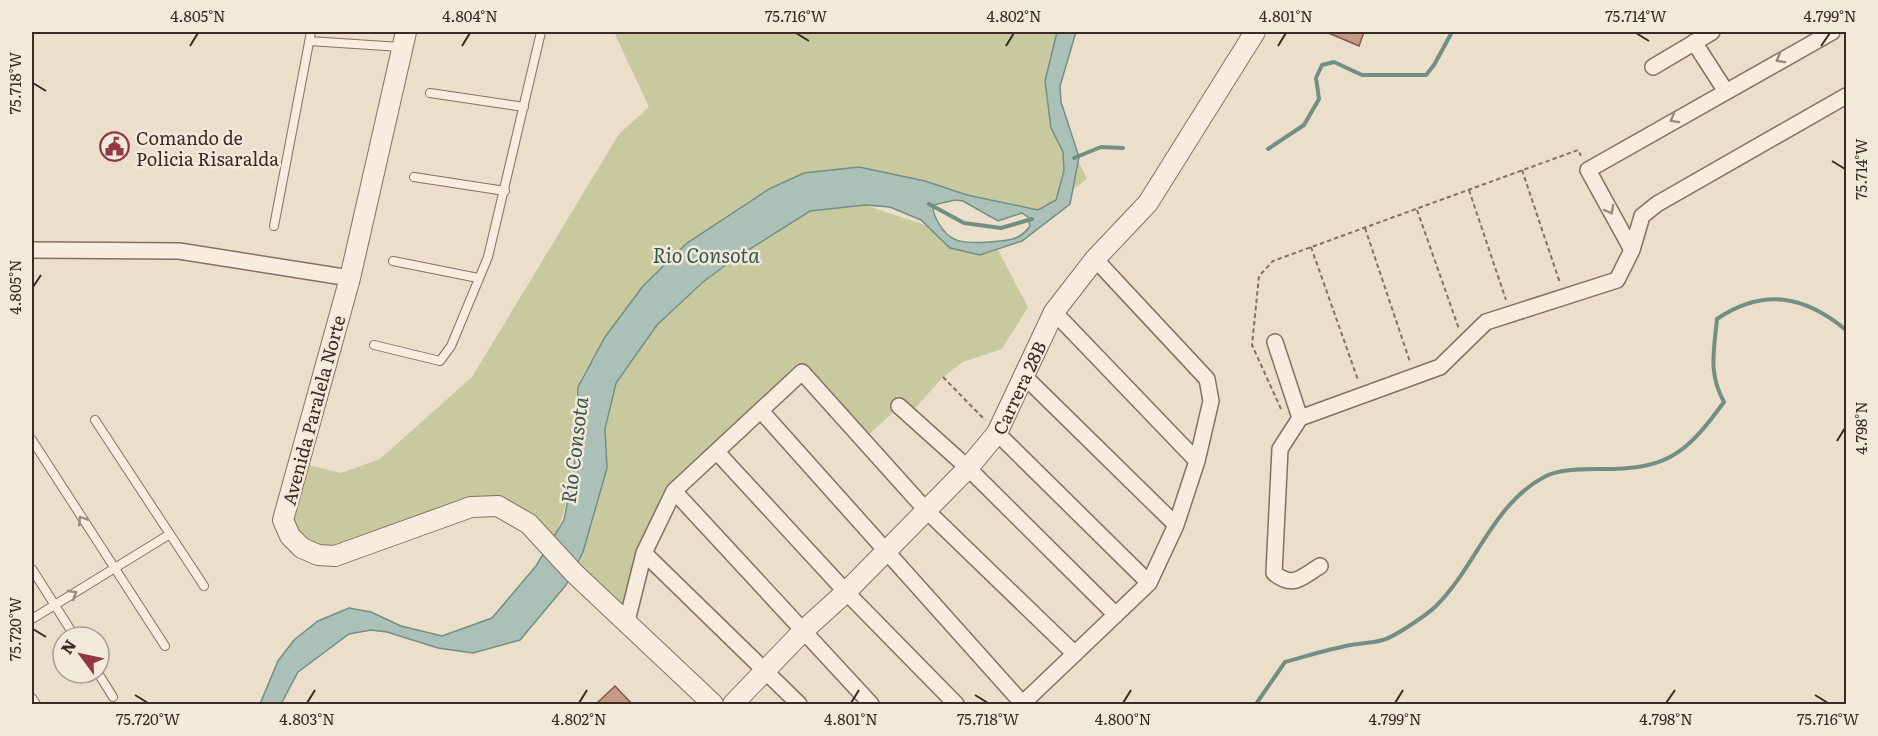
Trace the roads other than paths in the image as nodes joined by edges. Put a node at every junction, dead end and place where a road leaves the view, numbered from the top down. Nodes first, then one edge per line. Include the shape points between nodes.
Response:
1 (311, 32) edge
2 (541, 32) edge
3 (1256, 32) edge
4 (1712, 32) edge
5 (1832, 32) edge
6 (404, 39) edge
7 (309, 40) junction
8 (1694, 42) junction
9 (1653, 67) dead end
10 (1725, 90) junction
11 (430, 93) dead end
12 (1846, 96) edge
13 (524, 107) junction
14 (414, 177) dead end
15 (505, 191) junction
16 (274, 226) dead end
17 (32, 250) edge
18 (1632, 250) junction
19 (1095, 259) junction
20 (393, 261) dead end
21 (350, 278) junction
22 (478, 278) junction
23 (1054, 312) junction
24 (1275, 342) dead end
25 (374, 345) dead end
26 (1023, 375) junction
27 (899, 406) dead end
28 (761, 411) junction
29 (1300, 418) junction
30 (95, 420) dead end
31 (997, 433) junction
32 (32, 440) edge
33 (717, 452) junction
34 (1197, 461) junction
35 (968, 468) junction
36 (674, 490) junction
37 (926, 510) junction
38 (1176, 525) junction
39 (170, 534) junction
40 (887, 549) junction
41 (644, 553) junction
42 (1320, 566) dead end
43 (32, 569) edge
44 (114, 569) junction
45 (1149, 583) junction
46 (204, 586) dead end
47 (846, 592) junction
48 (54, 605) junction
49 (1116, 615) junction
50 (32, 619) edge
51 (67, 625) edge
52 (627, 625) junction
53 (804, 630) junction
54 (165, 646) dead end
55 (1075, 654) junction
56 (765, 670) junction
57 (106, 685) edge
58 (113, 697) dead end
59 (32, 698) edge
60 (1022, 704) edge
61 (36, 705) edge
62 (713, 705) edge
63 (733, 705) edge
64 (799, 705) edge
65 (871, 705) edge
66 (956, 705) edge

1 - 7 lane
2 - 13 lane
3 - 19 street, Carrera 28B via 1148,203
4 - 8 street
5 -> 10 street
6 - 7 lane
6 - 21 street, Avenida Paralela Norte
7 - 16 lane
8 - 9 street
8 - 10 street
10 -> 18 street via 1588,170
11 - 13 lane
12 - 18 street via 1657,204 1642,216
13 - 15 lane
14 - 15 lane
15 - 22 lane via 488,257
17 - 21 street via 179,251
18 - 29 street via 1617,280 1486,322 1440,367
19 - 23 street, Carrera 28B
19 - 34 street via 1207,379 1211,401
20 - 22 lane
21 - 52 street, Avenida Paralela Norte via 283,520 290,536 310,552 335,556 471,507 498,506 529,524
22 - 25 lane via 451,346 440,361
23 - 26 street, Carrera 28B
23 - 34 street
24 - 29 street
26 - 31 street, Carrera 28B
26 - 38 street
27 - 35 street
28 - 33 street
28 - 37 street via 802,372
28 - 40 street
29 - 42 street via 1280,449 1274,573 1292,583
30 - 39 lane
31 - 35 street, Carrera 28B
31 - 45 street
44 -> 32 lane
33 - 36 street
33 - 47 street
34 - 38 street
35 - 37 street, Carrera 28B
35 - 49 street
36 - 41 street
36 - 53 street
37 - 40 street, Carrera 28B
37 - 55 street
38 - 45 street
39 - 44 lane
39 - 46 lane
40 - 47 street, Carrera 28B
40 - 60 street
41 - 52 street
41 - 56 street
43 - 48 lane
48 -> 44 lane
44 - 54 lane
45 - 49 street
47 - 53 street, Carrera 28B
47 - 66 street
48 - 50 lane
48 - 51 lane
49 - 55 street
52 - 62 street, Avenida Paralela Norte
53 - 56 street, Carrera 28B
53 - 65 street
55 - 60 street
56 - 63 street, Carrera 28B
56 - 64 street
57 - 58 lane
59 - 61 lane

